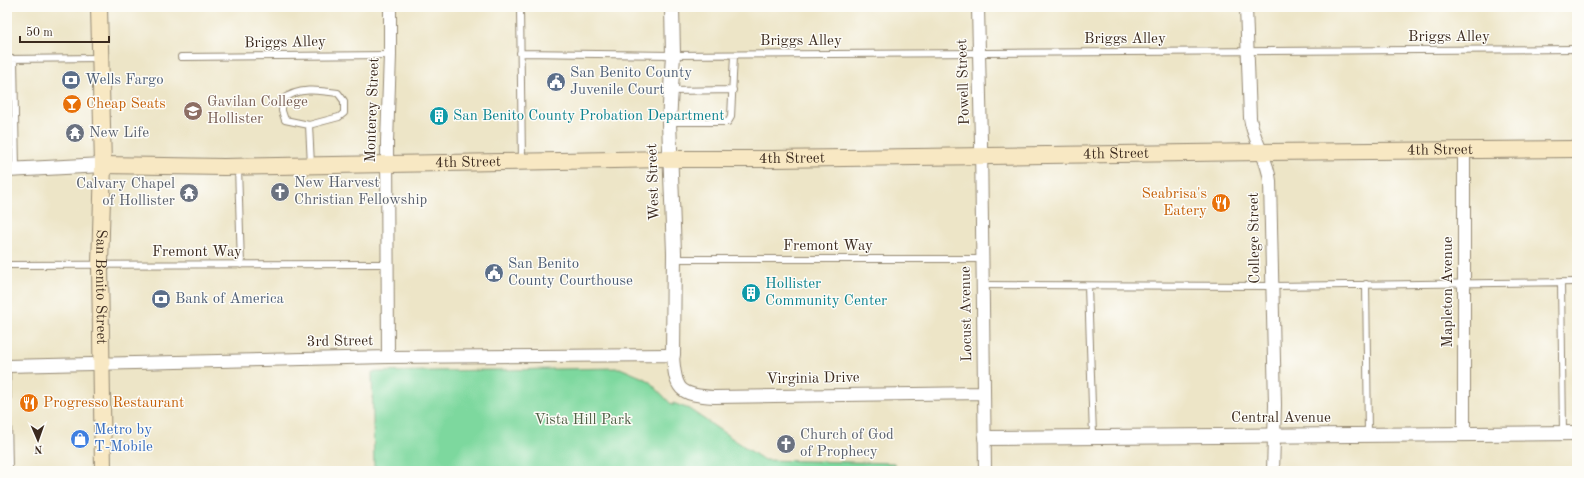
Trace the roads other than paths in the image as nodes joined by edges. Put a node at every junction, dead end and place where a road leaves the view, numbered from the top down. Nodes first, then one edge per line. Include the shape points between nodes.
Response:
1 (99, 7) edge
2 (390, 7) edge
3 (520, 7) edge
4 (672, 7) edge
5 (978, 7) edge
6 (1246, 7) edge
7 (1577, 49) edge
8 (1247, 52) junction
9 (520, 53) junction
10 (979, 53) junction
11 (390, 55) junction
12 (673, 55) junction
13 (734, 55) junction
14 (181, 57) dead end
15 (99, 58) junction
16 (7, 59) edge
17 (14, 59) junction
18 (733, 90) junction
19 (670, 91) junction
20 (669, 122) junction
21 (309, 125) junction
22 (1577, 149) edge
23 (1464, 150) junction
24 (1261, 152) junction
25 (980, 156) junction
26 (669, 159) junction
27 (522, 162) junction
28 (387, 164) junction
29 (103, 165) junction
30 (311, 165) junction
31 (238, 167) junction
32 (12, 170) edge
33 (674, 259) junction
34 (982, 259) junction
35 (387, 264) junction
36 (7, 265) edge
37 (100, 265) junction
38 (241, 265) junction
39 (1561, 282) junction
40 (1577, 282) edge
41 (1464, 283) junction
42 (1366, 284) junction
43 (983, 285) junction
44 (1088, 286) junction
45 (1273, 286) junction
46 (674, 355) junction
47 (388, 357) junction
48 (102, 364) junction
49 (7, 366) edge
50 (983, 393) junction
51 (1464, 433) junction
52 (1562, 433) junction
53 (1577, 433) edge
54 (1368, 434) junction
55 (1275, 435) junction
56 (1093, 436) junction
57 (985, 438) junction
58 (9, 471) edge
59 (103, 471) edge
60 (985, 471) edge
61 (1274, 471) edge

1 - 15 main road, San Benito Street
2 - 11 street, Monterey Street
3 - 9 lane
4 - 12 street, West Street
5 - 10 street, Powell Street
6 - 8 street, College Street
7 - 8 lane, Briggs Alley
8 - 10 lane, Briggs Alley
8 - 24 street, College Street via 1250,118
9 - 12 lane, Briggs Alley
9 - 27 lane
10 - 13 lane, Briggs Alley
10 - 25 street, Powell Street
11 - 14 lane, Briggs Alley
11 - 28 street, Monterey Street
12 - 13 lane, Briggs Alley
12 - 19 street, West Street
13 - 18 lane
15 - 17 lane
15 - 29 main road, San Benito Street
16 - 17 lane
17 - 32 lane
18 - 19 lane
18 - 20 lane via 731,117 728,122
19 - 20 street, West Street
20 - 26 street, West Street
21 - 21 lane via 285,120 282,100 291,93 307,90 338,93 344,101 344,113 339,117
21 - 30 lane
22 - 23 main road, 4th Street
23 - 24 main road, 4th Street
23 - 41 street, Mapleton Avenue
24 - 25 main road, 4th Street
24 - 45 street, College Street via 1270,181
25 - 26 main road, 4th Street
25 - 34 street, Locust Avenue
26 - 27 main road, 4th Street
26 - 33 street, West Street
27 - 28 main road, 4th Street
28 - 30 main road, 4th Street
28 - 35 street, Monterey Street
29 - 31 main road, 4th Street
29 - 32 street, 4th Street
29 - 37 main road, San Benito Street
30 - 31 main road, 4th Street
31 - 38 lane
33 - 34 lane, Fremont Way
33 - 46 street, West Street
34 - 43 street, Locust Avenue
35 - 38 lane, Fremont Way
35 - 47 street, Monterey Street
36 - 37 lane, Fremont Way
37 - 38 lane, Fremont Way
37 - 48 main road, San Benito Street
39 - 40 lane
39 - 41 lane
39 - 52 lane
41 - 42 lane
41 - 51 street, Mapleton Avenue
42 - 45 lane
42 - 54 lane
43 - 44 lane
43 - 50 street, Locust Avenue
44 - 45 lane
44 - 56 lane
45 - 55 street, College Street
46 - 47 street, 3rd Street
46 - 50 street, Virginia Drive via 674,369 679,386 684,392 694,396
47 - 48 street, 3rd Street
48 - 49 street, 3rd Street
48 - 59 main road, San Benito Street
49 - 58 lane
50 - 57 street, Locust Avenue
51 - 52 street, Central Avenue
51 - 54 street, Central Avenue
52 - 53 street, Central Avenue
54 - 55 street, Central Avenue
55 - 56 street, Central Avenue
55 - 61 street, College Street
56 - 57 street, Central Avenue
57 - 60 street, Locust Avenue

